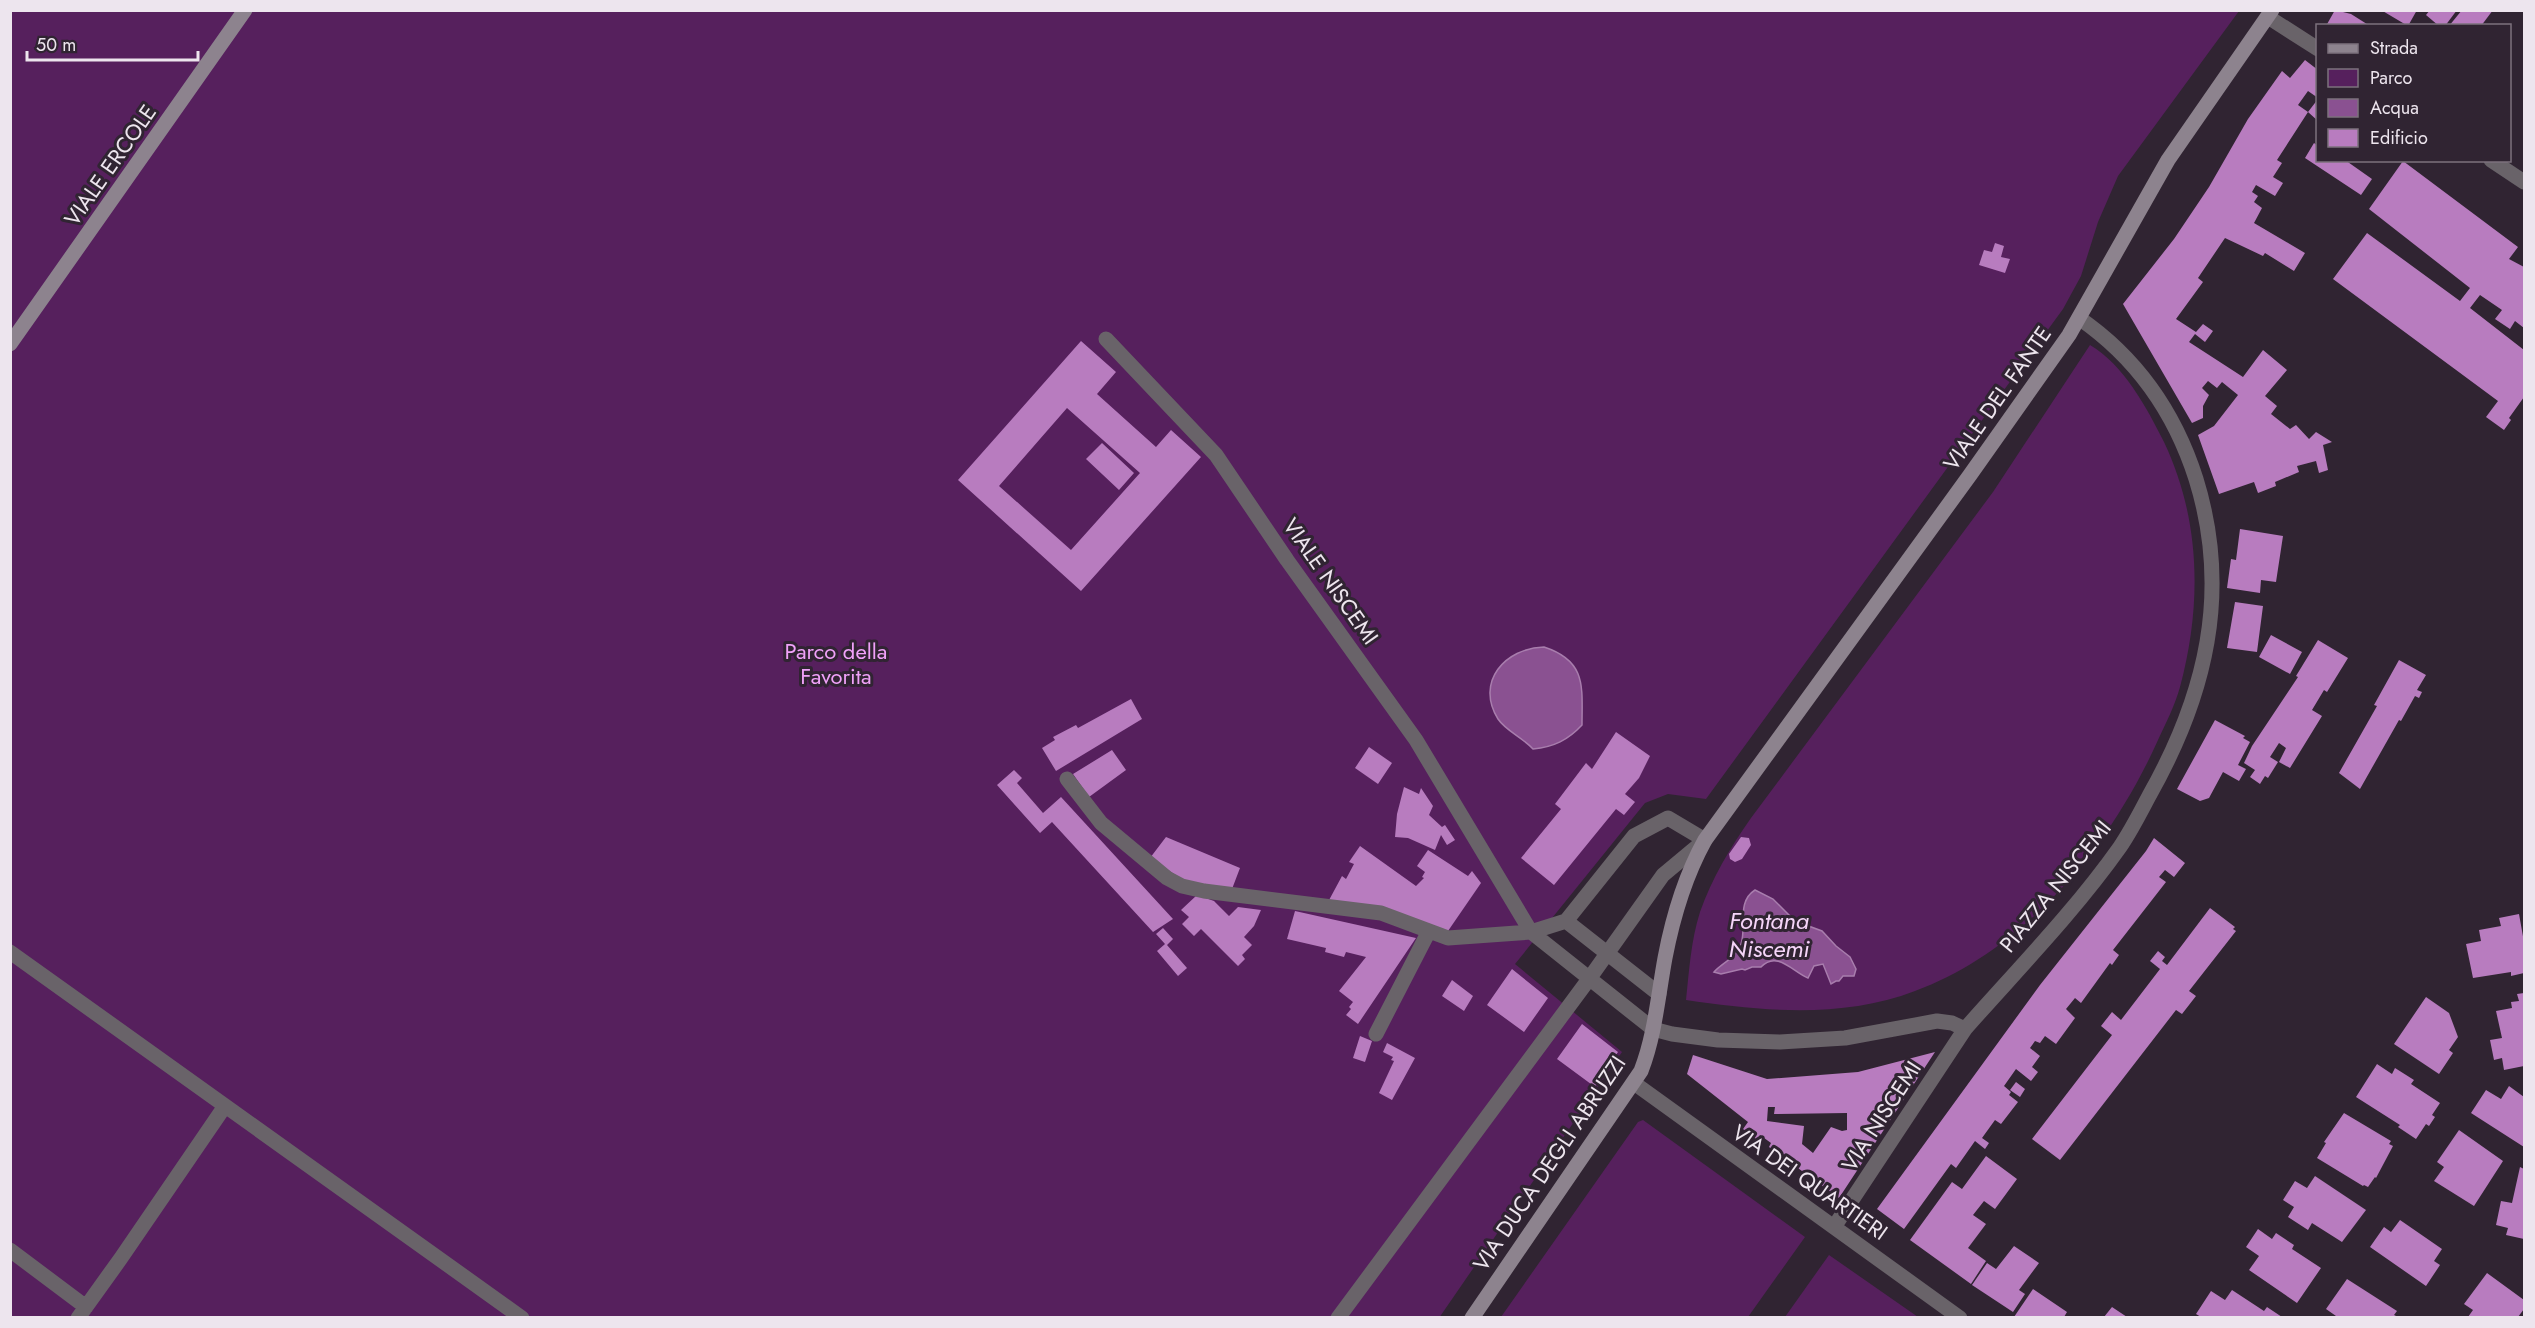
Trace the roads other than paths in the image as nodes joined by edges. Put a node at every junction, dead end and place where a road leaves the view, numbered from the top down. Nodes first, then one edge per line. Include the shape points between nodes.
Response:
1 (245, 10) edge
2 (2270, 14) edge
3 (2316, 48) edge
4 (2494, 162) edge
5 (2524, 182) edge
6 (2079, 318) junction
7 (1106, 339) dead end
8 (10, 344) edge
9 (1067, 779) dead end
10 (1736, 796) joint
11 (1705, 840) junction
12 (1566, 921) junction
13 (1429, 931) junction
14 (1531, 932) junction
15 (10, 952) edge
16 (1606, 955) junction
17 (1589, 979) junction
18 (1659, 994) junction
19 (1653, 1029) junction
20 (1965, 1029) junction
21 (1376, 1034) dead end
22 (1634, 1083) junction
23 (225, 1106) junction
24 (1834, 1227) junction
25 (10, 1250) edge
26 (82, 1312) edge
27 (522, 1317) edge
28 (1338, 1317) edge
29 (1472, 1317) edge
30 (1960, 1317) edge

1 - 8 street, VIALE ERCOLE
2 - 3 street
2 - 6 street, VIALE DEL FANTE via 2163,168
4 - 5 street
6 - 10 street, VIALE DEL FANTE
6 - 20 street, PIAZZA NISCEMI via 2124,354 2149,383 2171,416 2188,455 2205,507 2211,547 2214,586 2210,633 2202,676 2187,721 2121,845 2092,884
7 - 14 street, VIALE NISCEMI via 1216,455 1416,740
9 - 13 street via 1101,823 1182,886 1381,913
10 - 11 street, VIA DUCA DEGLI ABRUZZI
11 - 12 street via 1668,818 1634,836
11 - 16 street via 1663,875
11 - 18 street, VIA DUCA DEGLI ABRUZZI via 1677,902
12 - 14 street
12 - 16 street
13 - 14 street via 1448,938
13 - 21 street
14 - 17 street
15 - 23 street
16 - 17 street
16 - 18 street
17 - 19 street
17 - 28 street
18 - 19 street, VIA DUCA DEGLI ABRUZZI
19 - 20 street via 1718,1040 1780,1042 1845,1038 1936,1022
19 - 22 street, VIA DUCA DEGLI ABRUZZI via 1646,1058
20 - 24 street, VIA NISCEMI
22 - 24 street, VIA DEI QUARTIERI
22 - 29 street, VIA DUCA DEGLI ABRUZZI
23 - 26 street
23 - 27 street
24 - 30 street, VIA DEI QUARTIERI
25 - 26 street

